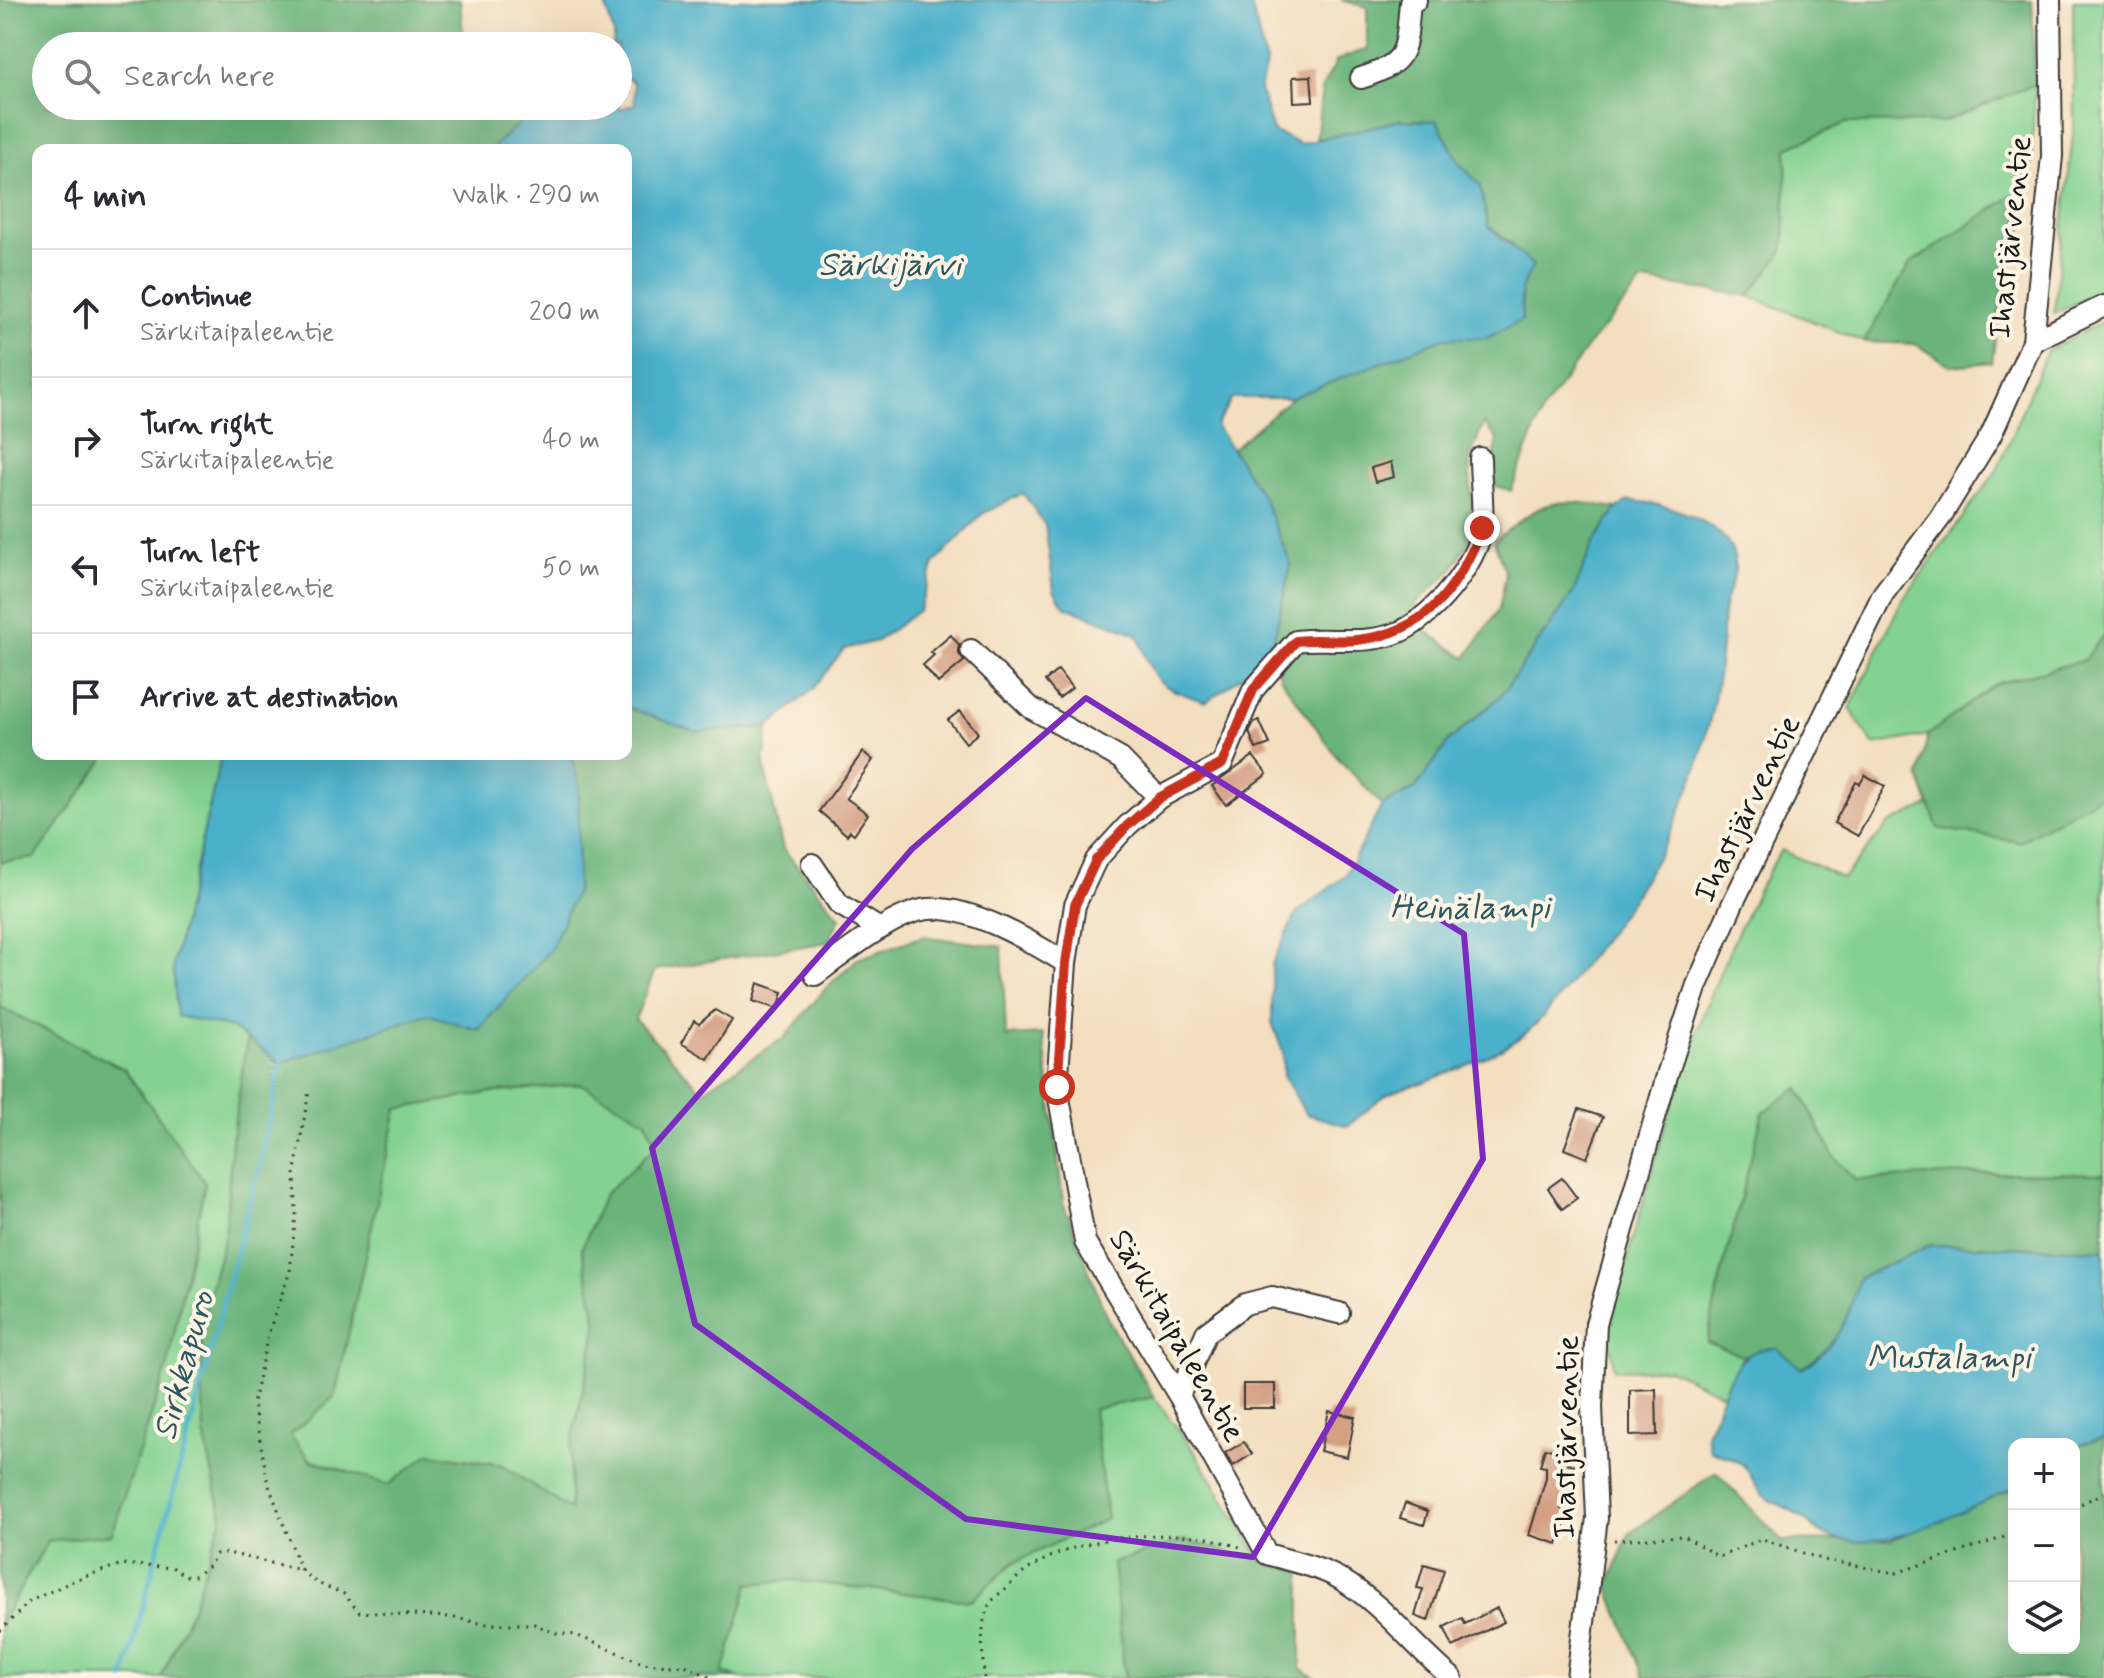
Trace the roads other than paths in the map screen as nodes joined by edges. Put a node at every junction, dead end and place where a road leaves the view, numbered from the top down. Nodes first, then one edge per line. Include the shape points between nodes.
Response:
1 (1416, 0) edge
2 (2050, 0) edge
3 (1361, 78) dead end
4 (2104, 306) edge
5 (2033, 341) junction
6 (1480, 458) dead end
7 (971, 650) dead end
8 (1159, 798) junction
9 (812, 864) dead end
10 (880, 929) junction
11 (1066, 963) junction
12 (815, 975) dead end
13 (1339, 1313) dead end
14 (1179, 1396) junction
15 (1452, 1678) edge
16 (1577, 1678) edge

1 - 3 street via 1410,3 1404,55
2 - 5 street, Ihastjärventie via 2052,156
4 - 5 street
5 - 16 street, Ihastjärventie via 1991,435 1940,518 1883,594 1697,985 1596,1324 1594,1541
6 - 8 street, Särkitaipaleentie via 1482,528 1467,567 1437,605 1396,634 1296,641 1253,690 1222,764
7 - 8 street via 1031,708 1121,759
8 - 11 street, Särkitaipaleentie via 1096,860 1075,905
9 - 10 street via 839,904
10 - 11 street via 925,909 958,911 1032,941
10 - 12 street
11 - 14 street, Särkitaipaleentie via 1057,1087 1085,1242
13 - 14 street via 1272,1297 1245,1304 1206,1333
14 - 15 street, Särkitaipaleentie via 1267,1554 1341,1578 1400,1625

